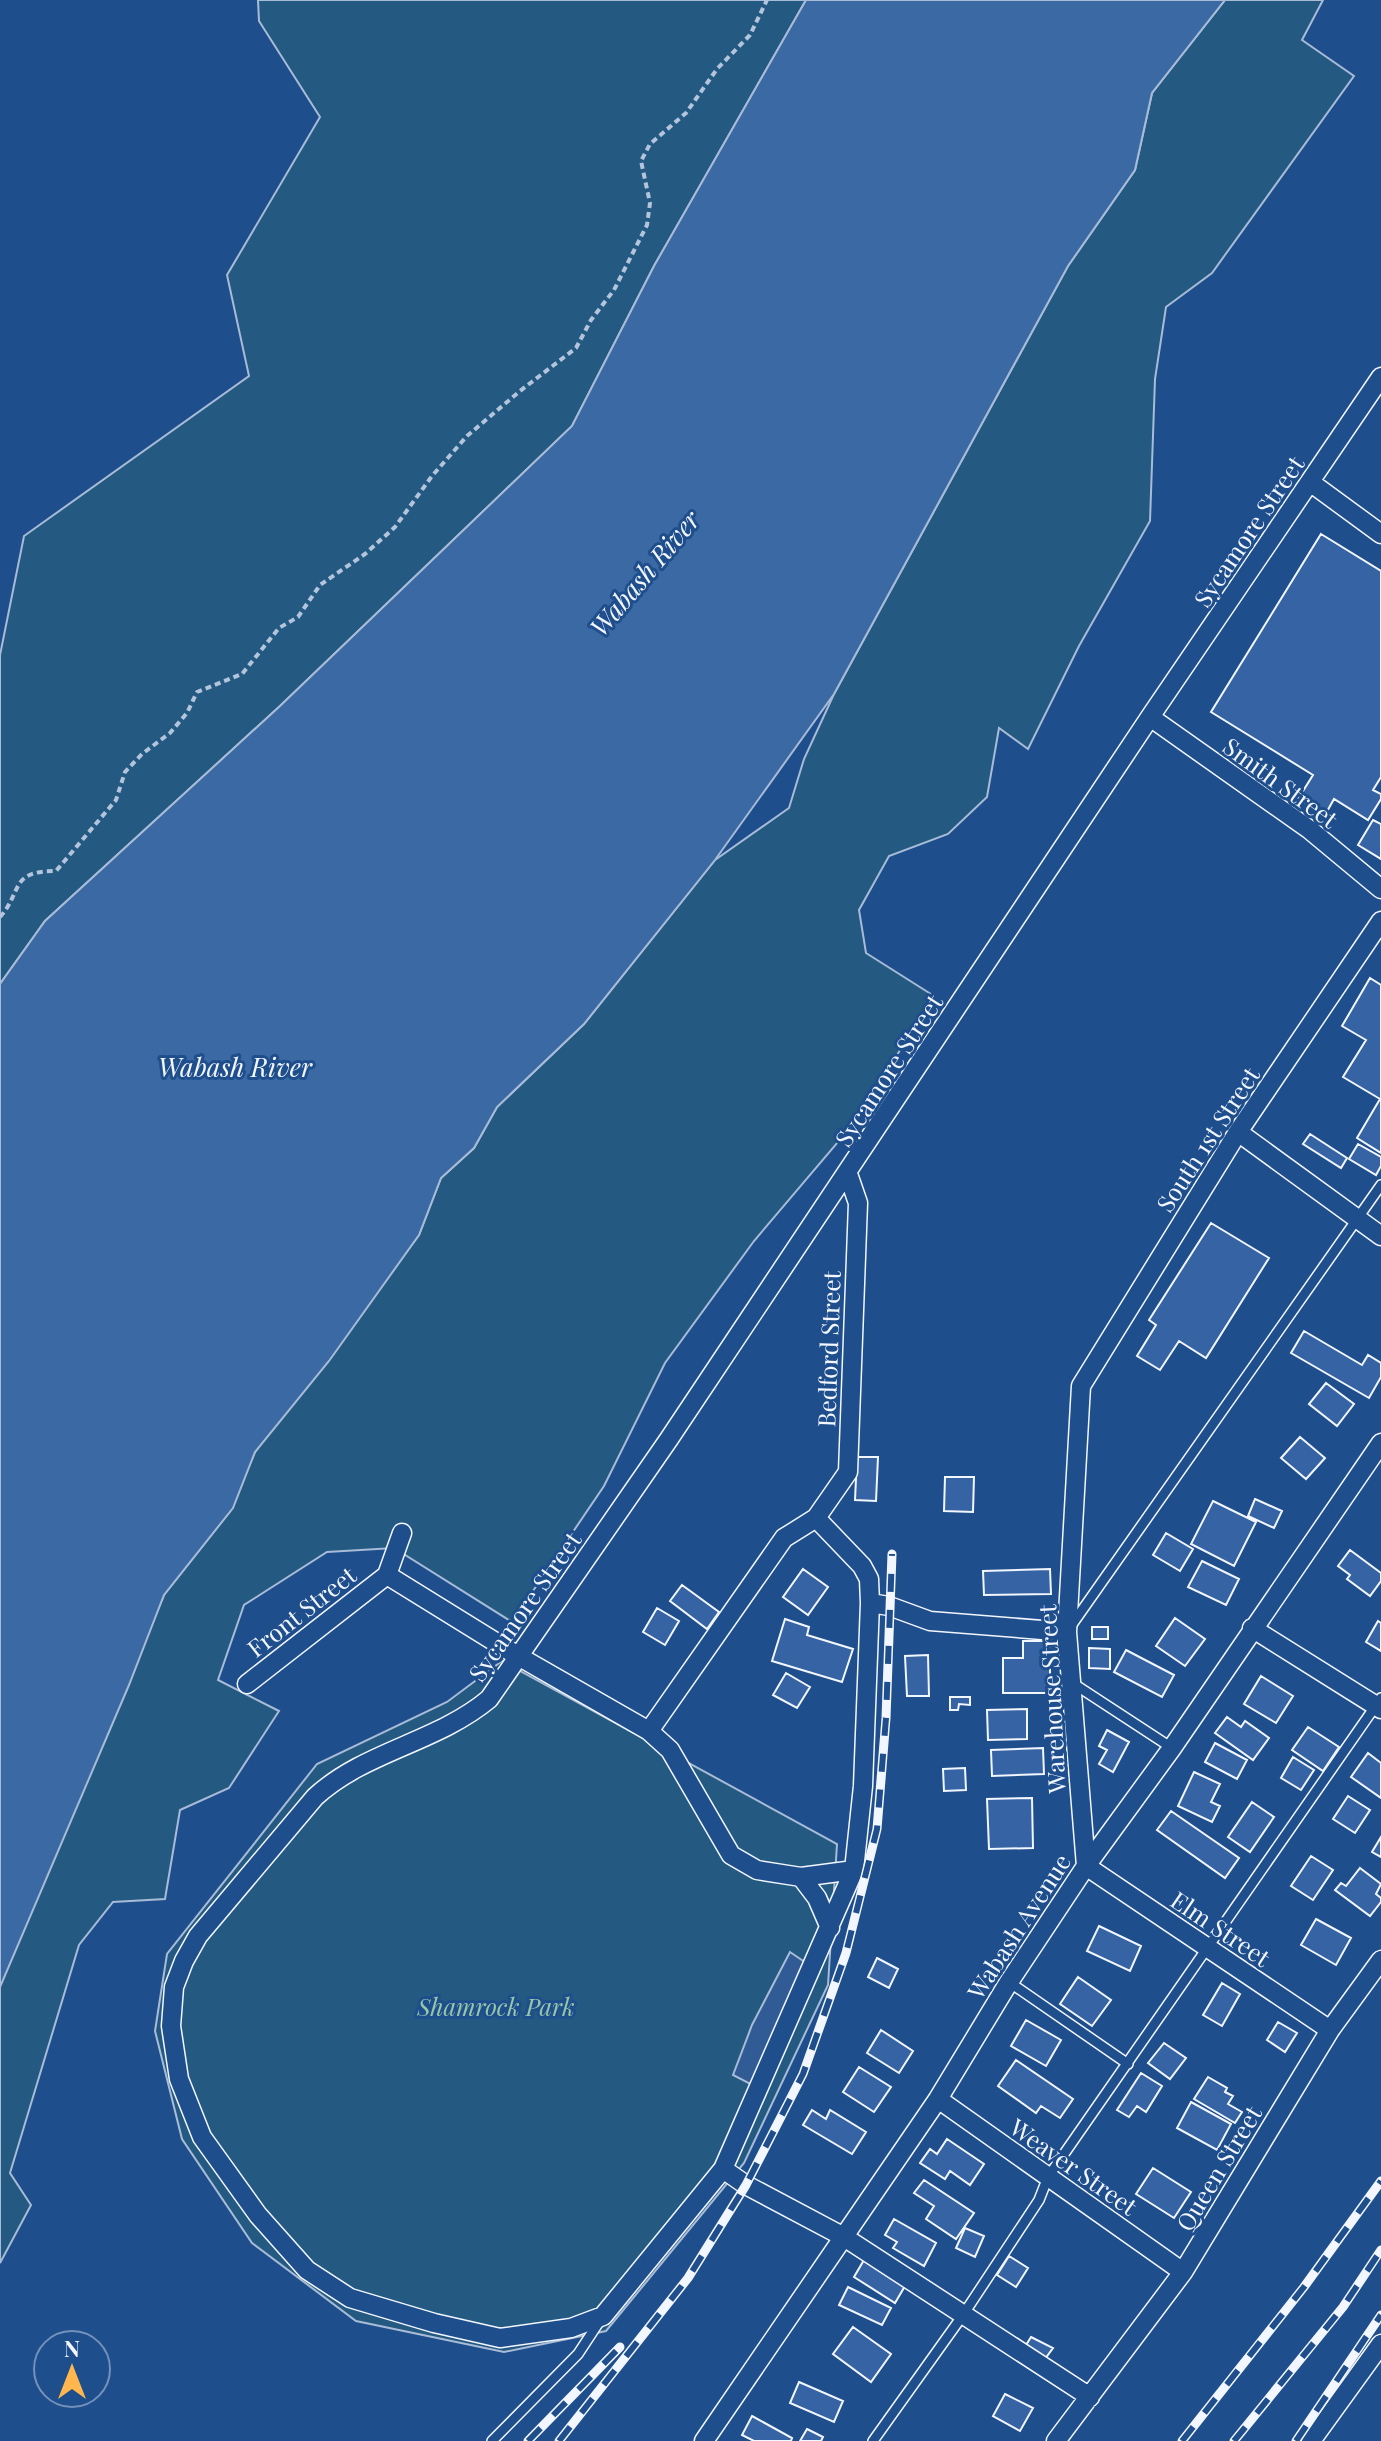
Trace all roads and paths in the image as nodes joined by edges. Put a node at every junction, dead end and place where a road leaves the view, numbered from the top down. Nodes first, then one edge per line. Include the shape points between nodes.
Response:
1 (767, 0) edge
2 (1381, 377) edge
3 (1310, 482) junction
4 (1381, 534) edge
5 (1150, 717) junction
6 (1381, 889) edge
7 (0, 917) edge
8 (1381, 921) edge
9 (1238, 1132) junction
10 (848, 1174) junction
11 (1381, 1185) edge
12 (1357, 1220) junction
13 (1381, 1236) edge
14 (1081, 1386) joint
15 (1381, 1443) edge
16 (816, 1518) junction
17 (402, 1533) dead end
18 (387, 1575) junction
19 (870, 1603) junction
20 (1252, 1628) junction
21 (1067, 1632) junction
22 (518, 1656) junction
23 (1070, 1682) junction
24 (247, 1684) dead end
25 (1379, 1704) edge
26 (649, 1731) junction
27 (1172, 1748) junction
28 (1086, 1866) junction
29 (854, 1870) junction
30 (801, 1877) junction
31 (830, 1928) junction
32 (1209, 1948) junction
33 (1381, 1960) edge
34 (1009, 1982) junction
35 (1330, 2030) junction
36 (1128, 2064) junction
37 (938, 2099) junction
38 (723, 2169) junction
39 (1048, 2177) junction
40 (844, 2237) junction
41 (1183, 2272) junction
42 (963, 2315) junction
43 (603, 2316) junction
44 (1381, 2344) edge
45 (1090, 2397) junction
46 (706, 2440) edge
47 (492, 2441) edge
48 (873, 2441) edge
49 (1056, 2441) edge
50 (1311, 2441) edge

1 - 7 path via 750,35 686,113 650,144 641,161 650,203 647,225 576,348 467,436 395,527 320,585 298,617 279,628 242,674 197,692 170,733 125,772 116,800 56,871 36,871 16,885
2 - 3 street, Sycamore Street
3 - 4 street
3 - 5 street, Sycamore Street
5 - 6 street, Smith Street via 1310,830
5 - 10 street, Sycamore Street
8 - 9 street, South 1st Street
9 - 12 street
9 - 14 street, South 1st Street
10 - 16 street, Bedford Street via 858,1203 848,1472
10 - 22 street, Sycamore Street
11 - 12 lane
12 - 13 street
12 - 21 lane
14 - 21 street, Warehouse Street
15 - 20 street, Wabash Avenue
16 - 19 street via 862,1566 869,1579
16 - 26 street, Bedford Street via 784,1538
17 - 18 street, Front Street
18 - 22 street
18 - 24 street, Front Street
19 - 21 street via 930,1621
19 - 29 street
20 - 25 street
20 - 27 street, Wabash Avenue
21 - 23 street, Warehouse Street
22 - 26 street
22 - 43 street, Sycamore Street via 489,1699 472,1713 354,1768 315,1797 198,1936 174,1987 171,2026 179,2079 202,2137 258,2215 307,2270 350,2298 500,2338 571,2328
23 - 27 lane
23 - 28 street, Warehouse Street
25 - 32 lane
26 - 30 street via 670,1750 731,1855 757,1870
27 - 28 street, Wabash Avenue
28 - 32 street, Elm Street
28 - 34 street, Wabash Avenue
29 - 30 street
29 - 31 street
30 - 31 street
31 - 38 street
32 - 35 street, Elm Street
32 - 36 lane
33 - 35 street, Queen Street
34 - 36 lane
34 - 37 street, Wabash Avenue
35 - 41 street, Queen Street
36 - 39 lane
37 - 39 street, Weaver Street
37 - 40 street, Wabash Avenue
38 - 40 street
38 - 43 street
39 - 41 street, Weaver Street
39 - 42 lane via 1039,2200
40 - 42 street
40 - 46 street, Wabash Avenue
41 - 45 street, Queen Street
42 - 45 street
42 - 48 lane
43 - 47 lane via 578,2354
44 - 50 street
45 - 49 street, Queen Street

